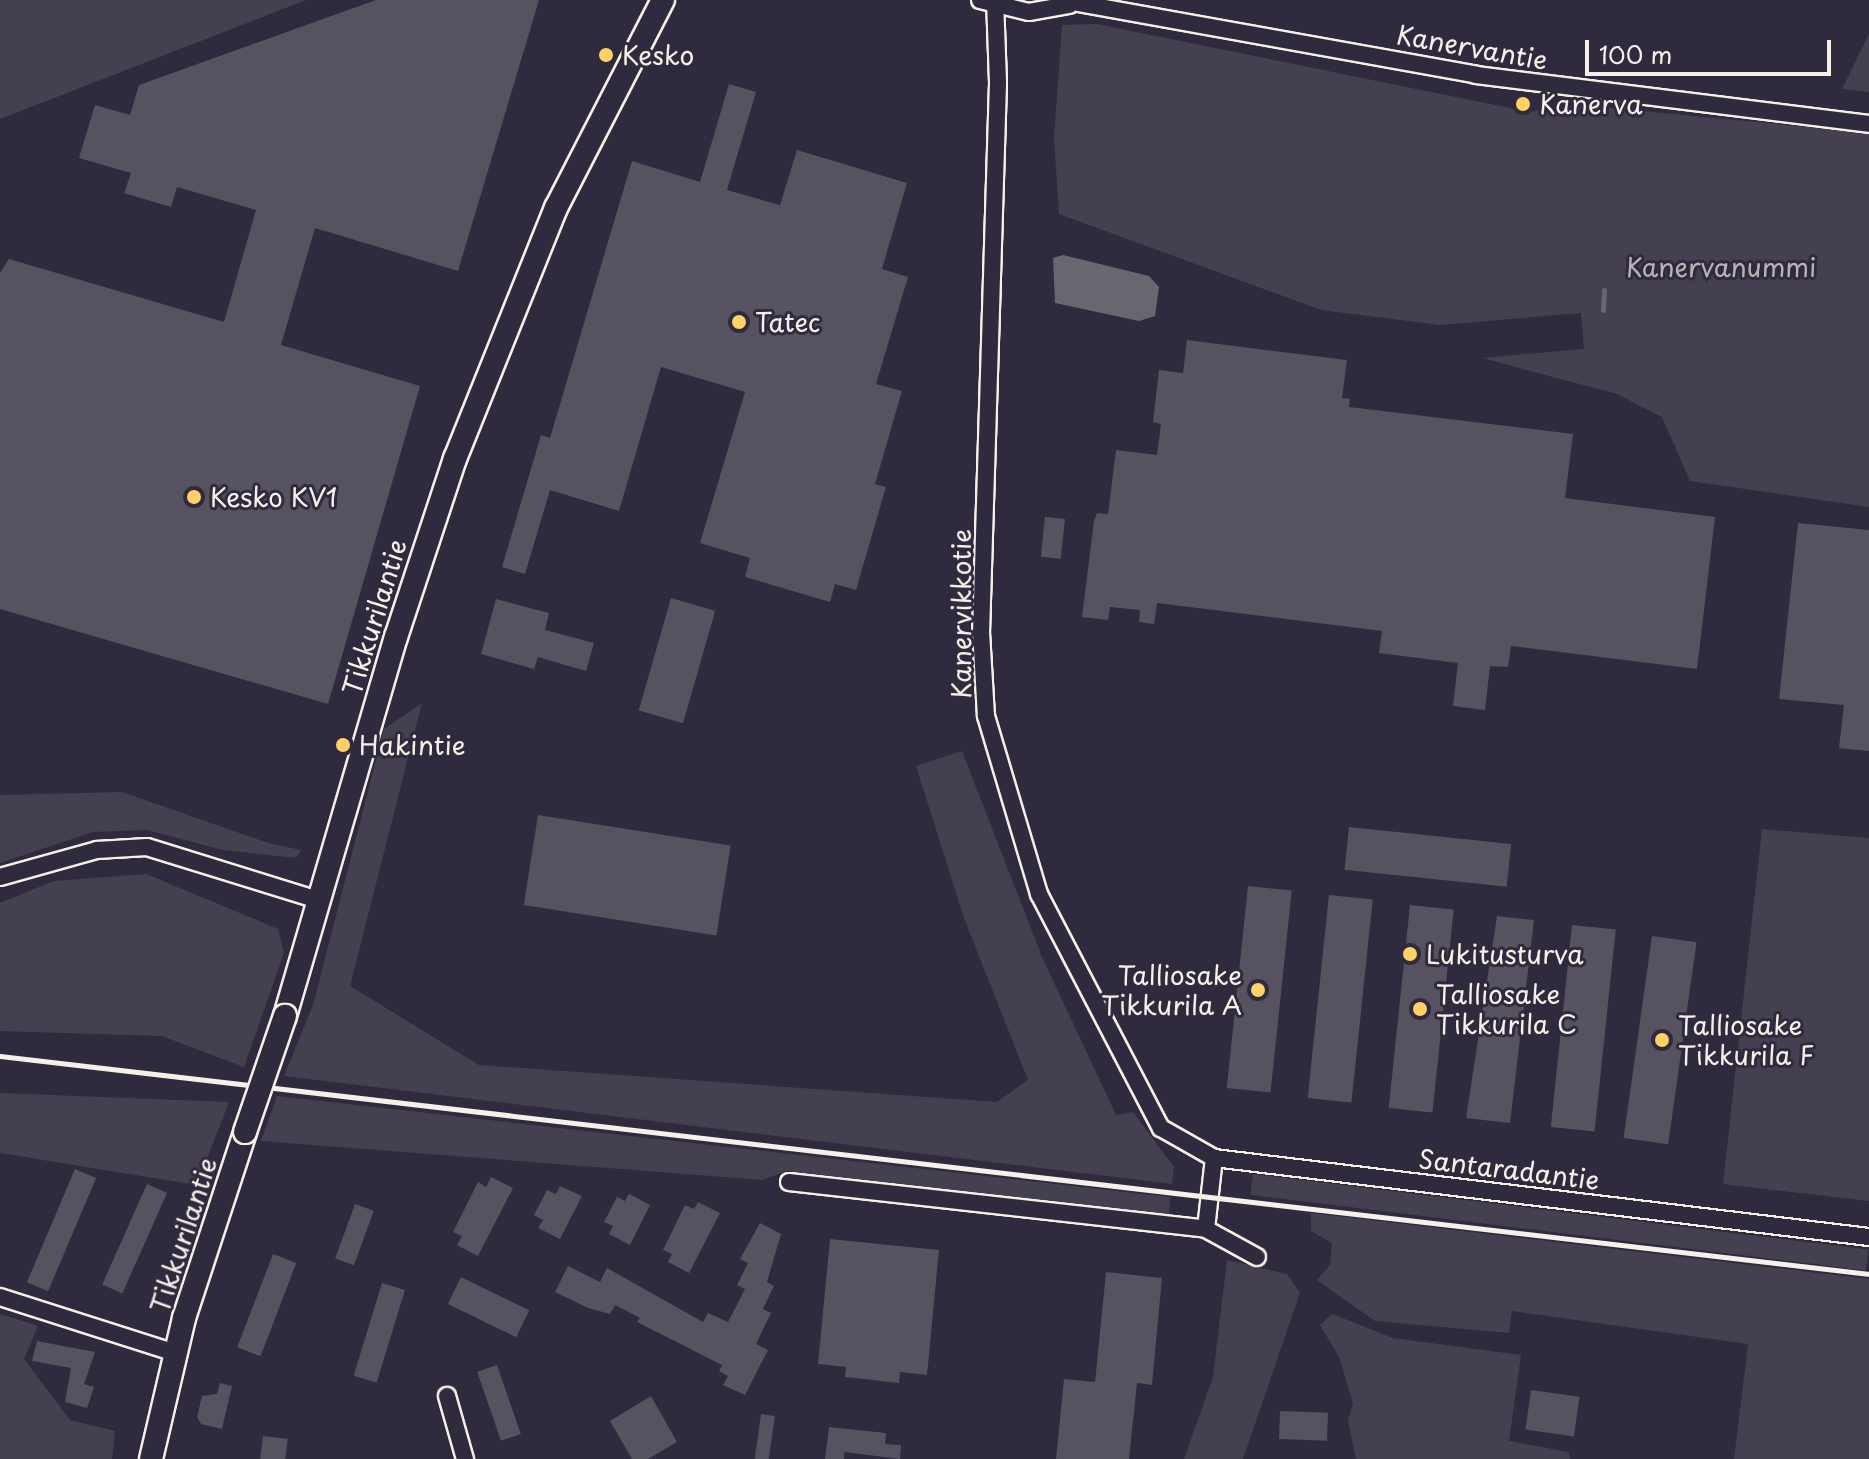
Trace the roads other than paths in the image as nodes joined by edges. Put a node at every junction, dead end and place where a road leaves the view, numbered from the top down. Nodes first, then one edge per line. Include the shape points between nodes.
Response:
1 (663, 0) edge
2 (990, 1) edge
3 (1065, 2) edge
4 (1869, 124) edge
5 (0, 877) edge
6 (321, 901) junction
7 (1214, 1158) junction
8 (789, 1182) dead end
9 (1206, 1229) junction
10 (1869, 1237) edge
11 (1257, 1257) dead end
12 (0, 1297) edge
13 (175, 1353) junction
14 (447, 1396) dead end
15 (151, 1459) edge
16 (465, 1459) edge

1 - 6 main road, Tikkurilantie via 595,126 495,354 396,637
2 - 3 street, Kanervantie via 1050,12
2 - 7 street, Kanervikkotie via 998,83 981,632 989,730 1039,894 1143,1102 1183,1146
3 - 4 street, Kanervantie via 1491,77
5 - 6 street via 97,850 147,847
6 - 13 main road, Tikkurilantie, bridge
7 - 9 street
7 - 10 street, Santaradantie
8 - 9 street
9 - 11 street
12 - 13 street
13 - 15 main road, Tikkurilantie
14 - 16 street

